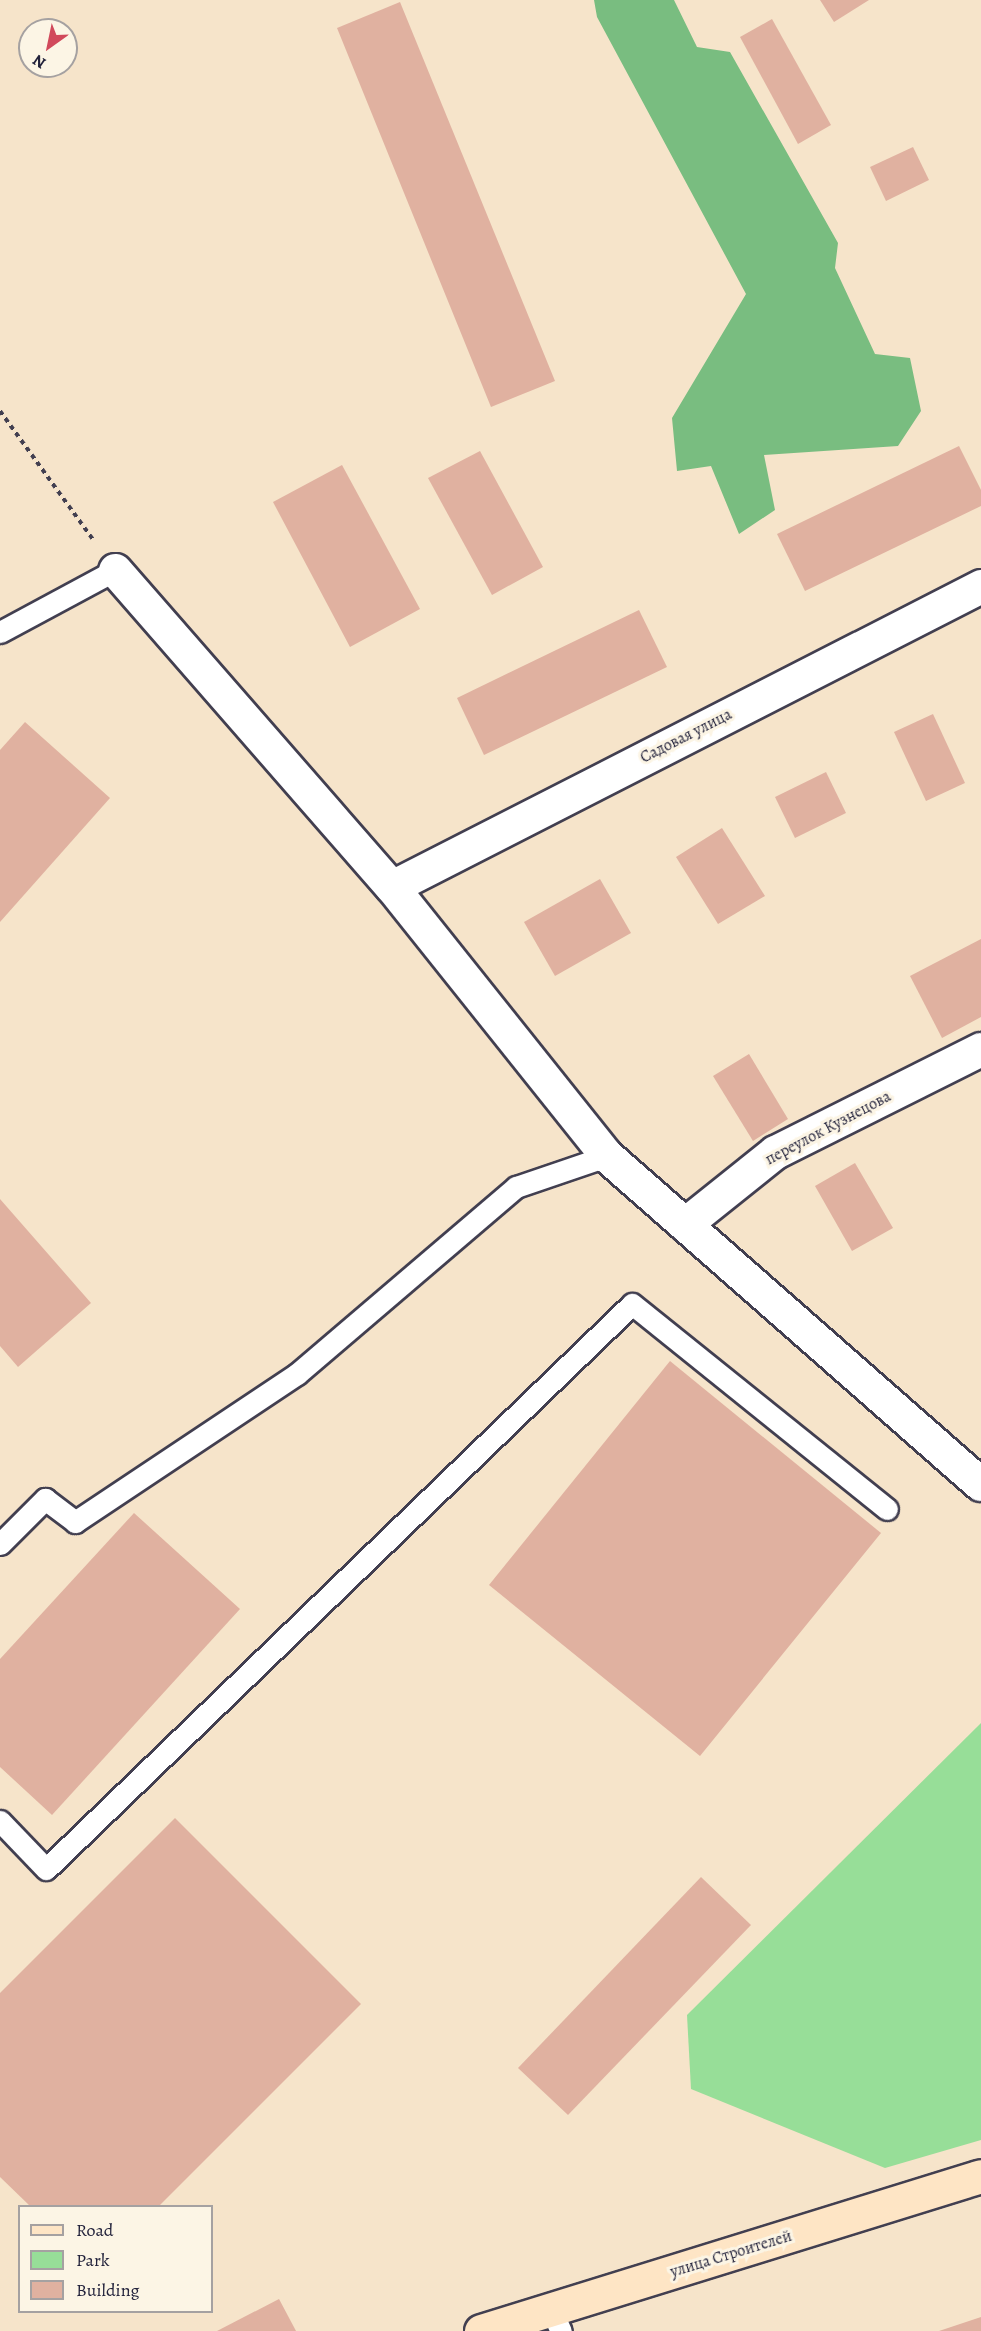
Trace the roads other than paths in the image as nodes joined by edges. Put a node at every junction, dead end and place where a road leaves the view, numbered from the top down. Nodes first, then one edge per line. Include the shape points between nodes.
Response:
1 (115, 570) joint
2 (981, 586) edge
3 (0, 632) edge
4 (392, 887) junction
5 (981, 1049) edge
6 (607, 1156) junction
7 (685, 1224) junction
8 (981, 1484) edge
9 (887, 1509) dead end
10 (0, 1544) edge
11 (0, 1821) edge
12 (981, 2176) edge
13 (556, 2320) edge
14 (481, 2331) edge

1 - 3 lane
1 - 4 street
2 - 4 street, Садовая улица
4 - 6 street
5 - 7 street, переулок Кузнецова via 775,1152
6 - 7 street
6 - 10 lane via 516,1187 297,1374 75,1522 45,1499
7 - 8 street
9 - 11 lane via 632,1304 46,1869
12 - 13 main road, улица Строителей
13 - 14 main road, улица Строителей

